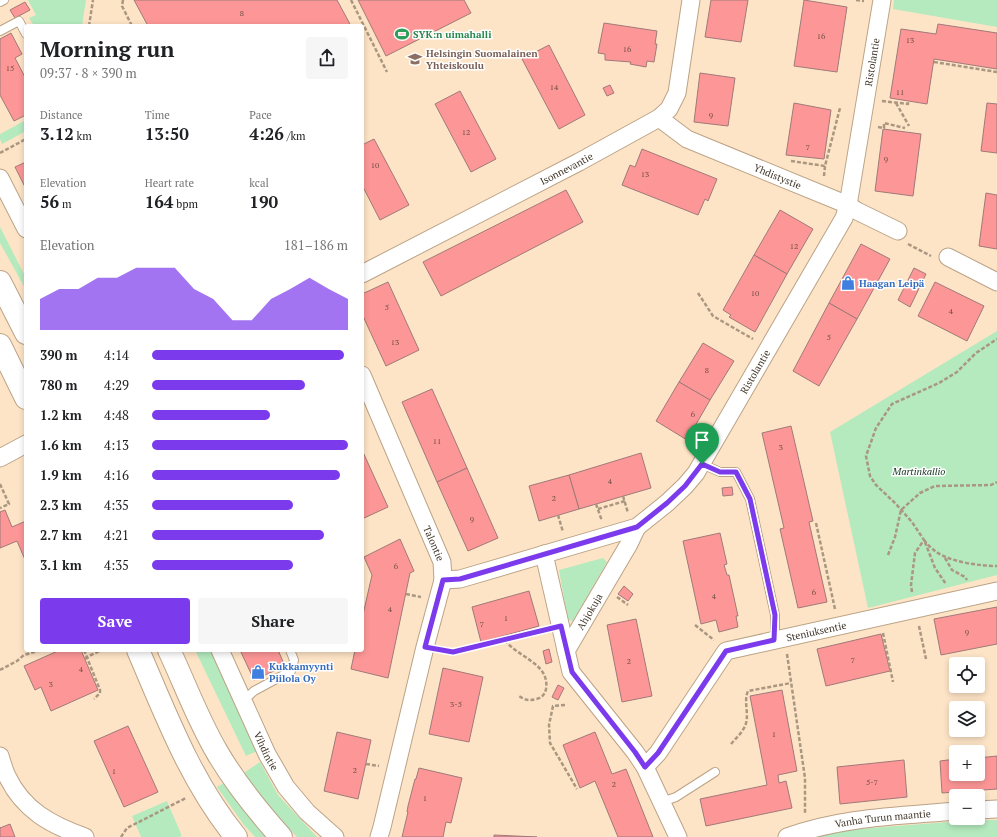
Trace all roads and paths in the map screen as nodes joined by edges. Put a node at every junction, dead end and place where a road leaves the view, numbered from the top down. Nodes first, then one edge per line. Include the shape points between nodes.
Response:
1 (4, 0) edge
2 (94, 0) edge
3 (123, 0) edge
4 (351, 0) edge
5 (692, 0) edge
6 (882, 0) edge
7 (0, 2) edge
8 (89, 24) edge
9 (131, 24) edge
10 (363, 24) edge
11 (364, 26) edge
12 (24, 30) edge
13 (0, 31) edge
14 (934, 62) dead end
15 (387, 72) dead end
16 (997, 72) edge
17 (876, 100) dead end
18 (908, 101) dead end
19 (896, 103) junction
20 (840, 108) dead end
21 (660, 118) junction
22 (871, 126) dead end
23 (909, 126) dead end
24 (905, 128) dead end
25 (24, 140) edge
26 (0, 152) edge
27 (789, 161) dead end
28 (825, 166) junction
29 (0, 178) edge
30 (824, 178) dead end
31 (848, 205) junction
32 (24, 225) edge
33 (902, 238) joint
34 (941, 257) joint
35 (364, 273) edge
36 (0, 282) edge
37 (997, 282) edge
38 (698, 293) dead end
39 (24, 329) edge
40 (997, 340) edge
41 (0, 345) edge
42 (769, 349) junction
43 (364, 380) edge
44 (24, 394) edge
45 (24, 445) edge
46 (0, 458) edge
47 (702, 464) junction
48 (997, 482) edge
49 (0, 484) edge
50 (625, 501) dead end
51 (0, 508) edge
52 (598, 509) dead end
53 (901, 510) junction
54 (816, 523) dead end
55 (637, 527) junction
56 (924, 540) junction
57 (544, 554) junction
58 (888, 555) dead end
59 (945, 557) junction
60 (997, 566) edge
61 (443, 580) junction
62 (997, 591) edge
63 (611, 593) dead end
64 (406, 594) dead end
65 (978, 596) junction
66 (423, 598) dead end
67 (957, 600) junction
68 (628, 605) dead end
69 (916, 609) junction
70 (694, 625) dead end
71 (561, 626) junction
72 (839, 626) junction
73 (505, 635) dead end
74 (505, 640) junction
75 (778, 640) junction
76 (885, 640) dead end
77 (719, 644) dead end
78 (425, 647) junction
79 (566, 651) junction
80 (34, 652) edge
81 (84, 652) edge
82 (98, 652) edge
83 (139, 652) edge
84 (170, 652) edge
85 (221, 652) edge
86 (291, 652) edge
87 (86, 658) junction
88 (926, 659) dead end
89 (0, 670) edge
90 (894, 682) dead end
91 (791, 683) junction
92 (519, 696) dead end
93 (94, 699) dead end
94 (243, 701) junction
95 (565, 705) dead end
96 (731, 744) dead end
97 (0, 756) edge
98 (366, 764) dead end
99 (381, 767) dead end
100 (645, 767) junction
101 (715, 772) dead end
102 (577, 789) dead end
103 (182, 800) dead end
104 (662, 802) junction
105 (997, 809) edge
106 (985, 810) edge
107 (949, 812) edge
108 (806, 815) dead end
109 (85, 837) edge
110 (121, 837) edge
111 (236, 837) edge
112 (281, 837) edge
113 (336, 837) edge
114 (379, 837) edge
115 (678, 837) edge
116 (787, 837) edge

1 - 7 lane
2 - 8 path
3 - 9 path via 122,6
4 - 10 path
5 - 21 street, Isonnevantie via 677,93 669,109
6 - 31 street, Ristolantie
11 - 15 path
12 - 13 lane via 19,21
14 - 16 path
17 - 19 path
18 - 19 path via 908,104
19 - 23 path
20 - 28 path
21 - 31 street, Yhdistystie via 687,139
21 - 35 street, Isonnevantie
22 - 24 path via 884,128 884,123
25 - 26 path
27 - 28 path
28 - 30 path
29 - 32 street
31 - 33 street, Yhdistystie
31 - 42 street, Ristolantie via 838,229
33 - 34 path
34 - 37 street
36 - 39 main road
38 - 42 path via 713,316
40 - 53 path via 939,383 892,404 876,428 866,456 870,476
41 - 44 main road
42 - 47 street, Ristolantie
43 - 61 street, Talontie via 442,562
45 - 46 street
47 - 55 street, Ristolantie via 685,486
47 - 75 lane via 720,472 736,472 750,499
48 - 53 path via 991,485 935,486 920,493
49 - 51 path via 9,504
50 - 52 path
53 - 56 path
53 - 58 path
54 - 72 path
55 - 57 street, Ristolantie
55 - 79 street, Ahjokuja
56 - 59 path via 934,551
56 - 67 path via 935,568
56 - 69 path via 914,559 911,585
57 - 61 street, Ristolantie via 460,579
57 - 71 street
59 - 60 path
59 - 65 path via 952,570 965,577
61 - 78 street, Talontie
62 - 65 street, Steniuksentie
63 - 68 path
64 - 66 path
65 - 67 street, Steniuksentie
67 - 69 street, Steniuksentie
69 - 72 street, Steniuksentie
69 - 88 path
70 - 77 path
71 - 74 path
71 - 79 street
72 - 75 street, Steniuksentie
73 - 74 path
74 - 78 path via 453,652
74 - 92 path via 510,647 541,668 546,676 545,693 540,699 524,700
75 - 91 path via 786,652
75 - 100 street, Steniuksentie via 726,651 658,753
76 - 90 path
78 - 114 street, Talontie
79 - 100 street via 572,672
80 - 89 path via 24,655 17,662
81 - 87 path
82 - 87 path
83 - 111 main road via 192,771 222,820
84 - 112 main road via 217,752 242,790
85 - 94 street, Vihdintie
86 - 94 lane via 294,660 291,671 254,691
87 - 93 path via 100,690
91 - 96 path via 748,691 745,697 746,725
91 - 108 path via 805,778
94 - 113 street, Vihdintie via 267,754 286,787 307,812
95 - 102 path via 553,706 549,725 550,744
97 - 109 street via 16,793 40,817
98 - 99 path
100 - 104 street
101 - 104 lane
103 - 110 path via 127,828
104 - 115 street
105 - 106 street
107 - 116 street, Vanha Turun maantie via 835,824

